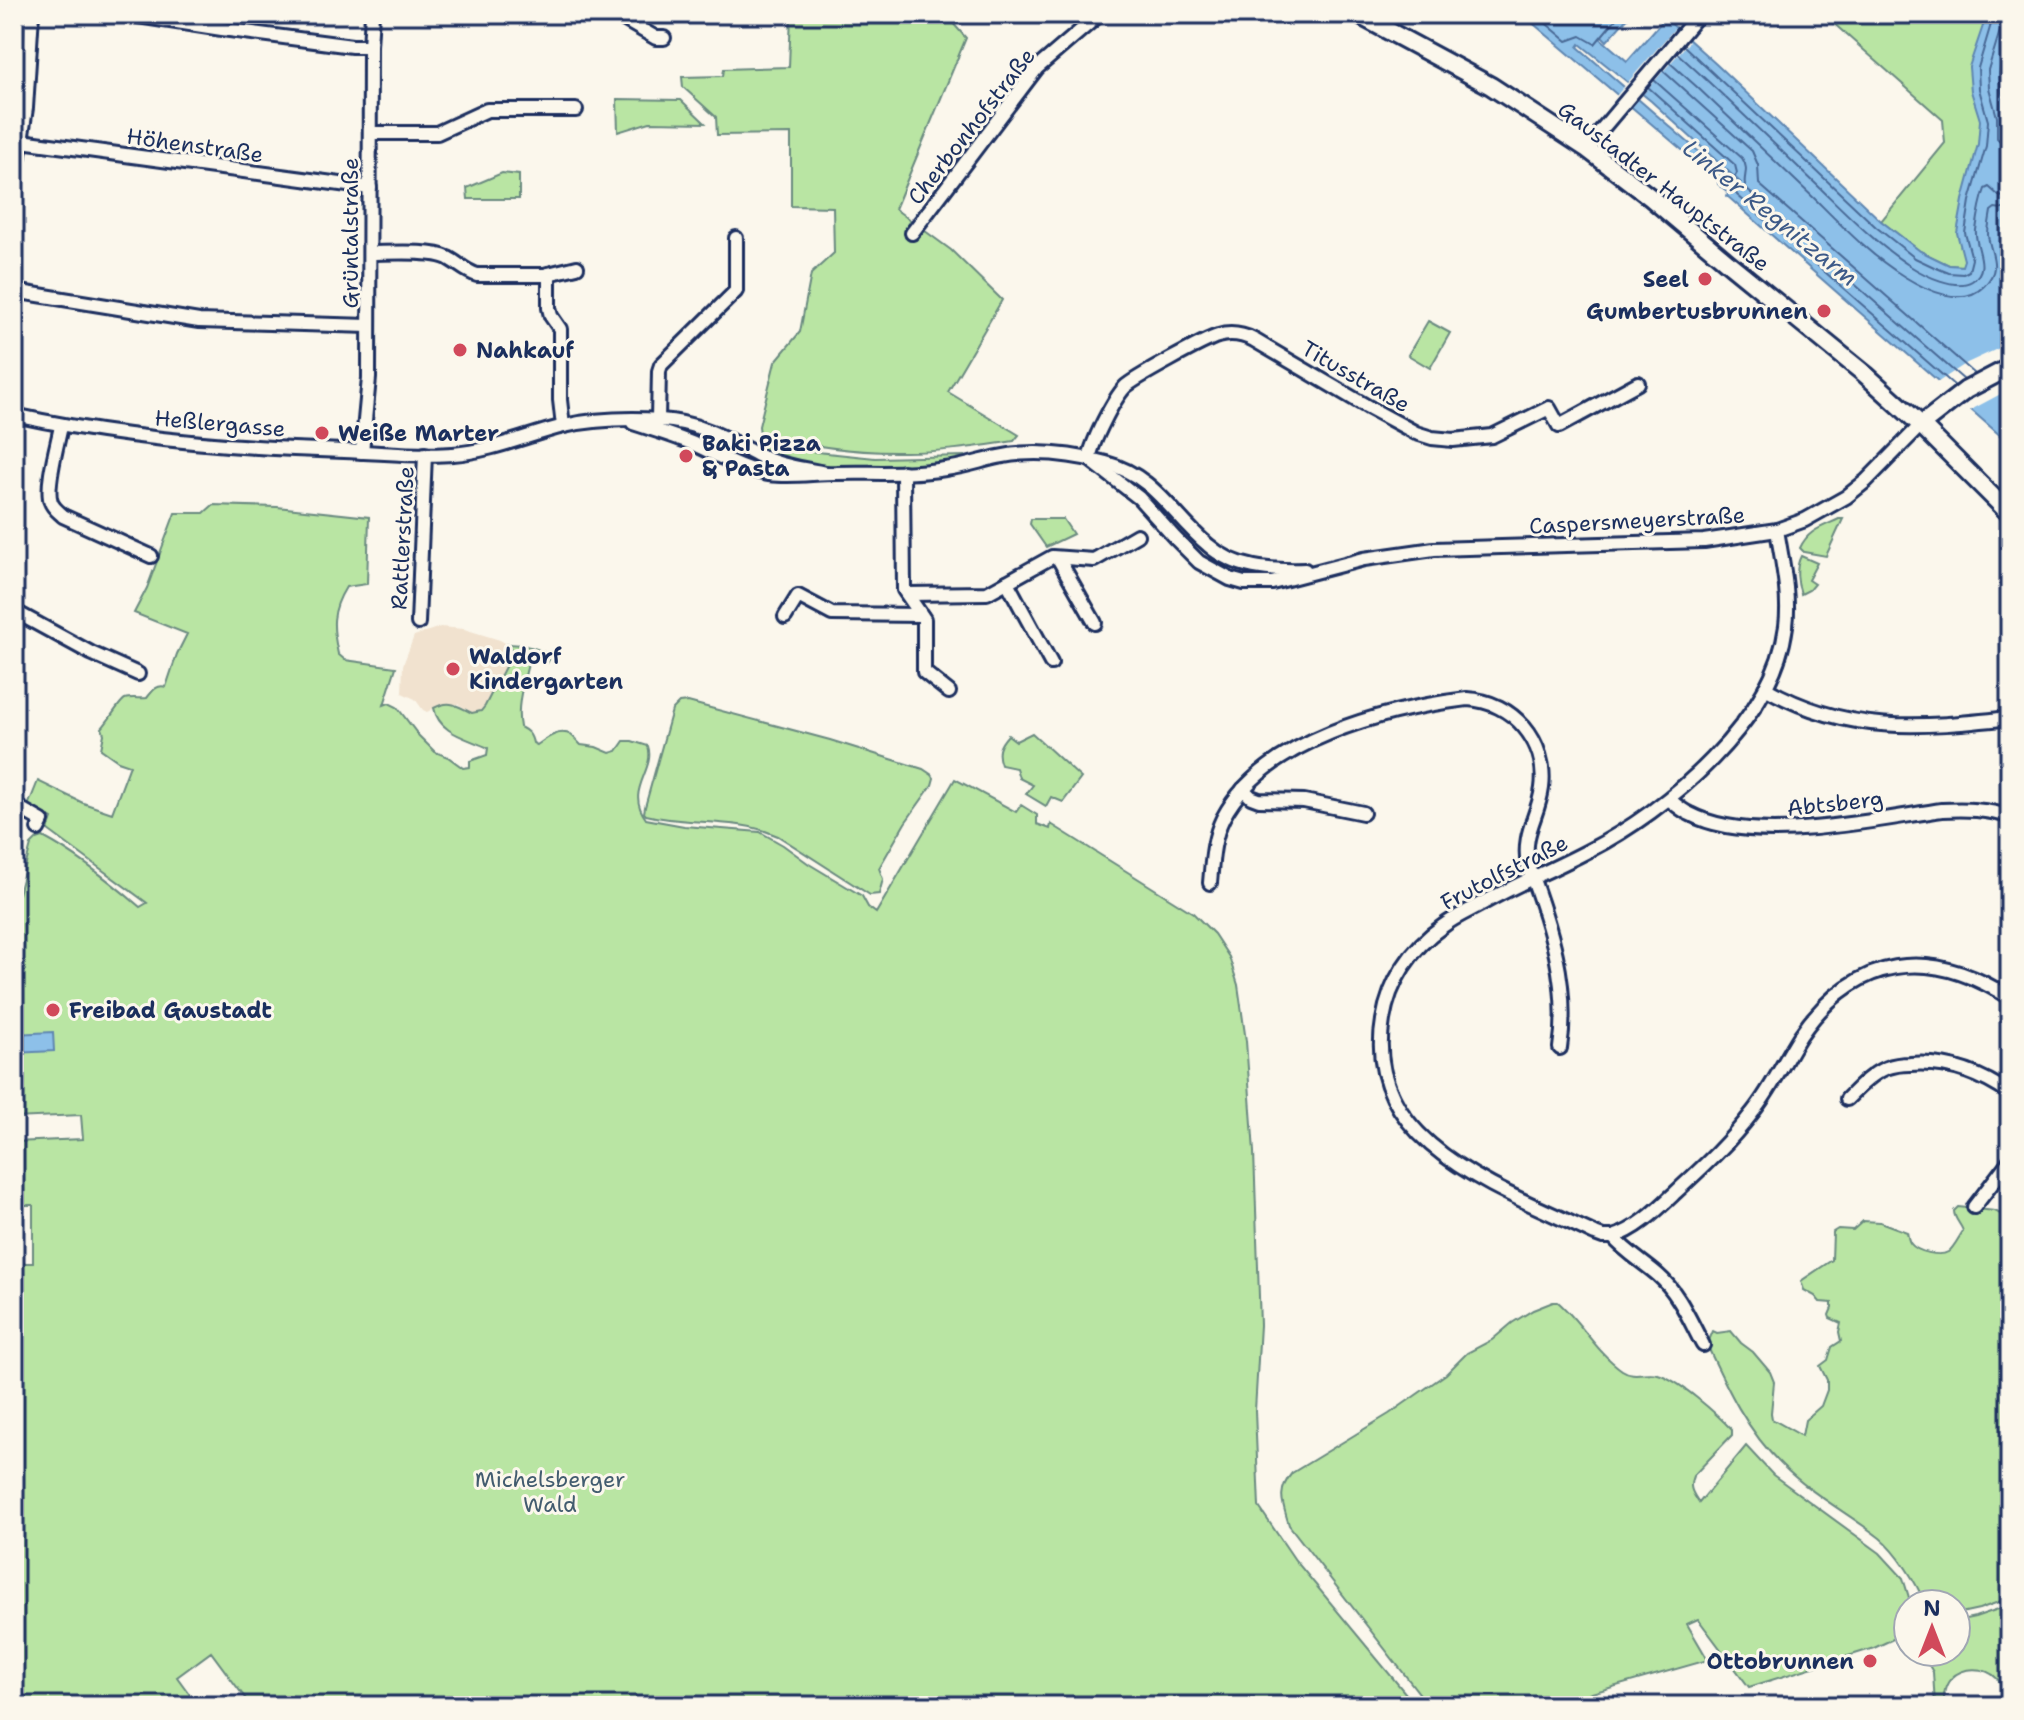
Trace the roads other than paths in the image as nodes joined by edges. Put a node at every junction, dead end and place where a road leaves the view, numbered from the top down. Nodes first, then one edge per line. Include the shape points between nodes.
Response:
1 (32, 14) edge
2 (125, 14) edge
3 (372, 14) edge
4 (615, 14) edge
5 (1100, 14) edge
6 (1357, 14) edge
7 (1699, 14) edge
8 (664, 38) dead end
9 (370, 46) junction
10 (576, 110) dead end
11 (370, 133) junction
12 (18, 140) edge
13 (1586, 148) junction
14 (14, 188) edge
15 (370, 188) junction
16 (912, 233) dead end
17 (736, 238) dead end
18 (370, 253) junction
19 (577, 267) dead end
20 (549, 274) junction
21 (14, 291) edge
22 (369, 326) junction
23 (2010, 367) edge
24 (1638, 383) dead end
25 (14, 415) edge
26 (658, 419) junction
27 (622, 420) junction
28 (1921, 425) junction
29 (61, 426) junction
30 (563, 426) junction
31 (362, 452) junction
32 (425, 454) junction
33 (1089, 459) junction
34 (903, 472) junction
35 (826, 473) junction
36 (2010, 514) edge
37 (1777, 530) junction
38 (1137, 535) dead end
39 (151, 556) dead end
40 (1058, 558) junction
41 (1319, 570) junction
42 (1007, 582) junction
43 (907, 594) junction
44 (14, 611) edge
45 (921, 615) junction
46 (785, 617) dead end
47 (418, 623) dead end
48 (1095, 623) dead end
49 (1051, 663) dead end
50 (138, 674) dead end
51 (1765, 688) junction
52 (949, 692) dead end
53 (2010, 718) edge
54 (1243, 789) junction
55 (1670, 800) junction
56 (14, 805) edge
57 (1363, 813) dead end
58 (2010, 817) edge
59 (38, 829) dead end
60 (1532, 877) junction
61 (1210, 883) dead end
62 (2010, 998) edge
63 (1560, 1048) dead end
64 (2010, 1094) edge
65 (1847, 1099) dead end
66 (2010, 1160) edge
67 (1974, 1207) dead end
68 (1613, 1237) junction
69 (1703, 1345) dead end

1 - 12 street via 26,108
2 - 9 street
3 - 9 street, Grüntalstraße
4 - 8 street
5 - 16 street, Cherbonhofstraße via 1037,68
6 - 13 street, Gaustadter Hauptstraße via 1491,86
7 - 13 street
9 - 11 street, Grüntalstraße
10 - 11 street via 487,110 437,133
11 - 15 street, Grüntalstraße
12 - 14 street
12 - 15 street, Höhenstraße
13 - 28 street, Gaustadter Hauptstraße via 1810,327
15 - 18 street, Grüntalstraße
17 - 26 street via 736,291 661,365
18 - 20 street via 433,254 477,275
18 - 22 street, Grüntalstraße
19 - 20 street
20 - 30 street via 549,308 560,329
21 - 22 street via 199,321
22 - 31 street, Grüntalstraße
23 - 28 street
24 - 33 street, Titusstraße via 1559,426 1549,408 1492,436 1432,438 1254,340 1228,334 1125,387
25 - 29 street, Heßlergasse
26 - 27 street, Caspersmeyerstraße
26 - 35 street, Caspersmeyerstraße via 690,424 779,463
27 - 30 street, Caspersmeyerstraße
27 - 35 street, Caspersmeyerstraße via 755,470
28 - 36 street, Gaustadter Hauptstraße
28 - 37 street, Caspersmeyerstraße via 1846,497
29 - 31 street, Heßlergasse via 221,446
29 - 39 street via 49,489 54,508
30 - 32 street, Caspersmeyerstraße via 477,452
31 - 32 street, Heßlergasse
32 - 47 street, Rattlerstraße
33 - 34 street, Caspersmeyerstraße via 1019,453 948,469
33 - 41 street, Caspersmeyerstraße via 1146,481 1209,547 1242,565
33 - 41 street, Caspersmeyerstraße via 1139,498 1199,562 1230,579 1257,584
34 - 35 street, Caspersmeyerstraße
34 - 43 street
37 - 41 street, Caspersmeyerstraße via 1704,541 1434,549
37 - 51 street, Frutolfstraße via 1787,619
38 - 40 street via 1094,560
40 - 42 street
40 - 48 street
42 - 43 street via 987,593
42 - 49 street
43 - 45 street
44 - 50 street
45 - 46 street via 832,614 798,596
45 - 52 street via 924,672
51 - 53 street via 1794,704 1866,724 1915,726
51 - 55 street, Frutolfstraße via 1728,742
54 - 57 street via 1259,800 1304,801
54 - 60 street via 1284,757 1361,721 1445,702 1488,702 1526,728 1539,755 1542,785 1526,841
54 - 61 street via 1217,834
55 - 58 street, Abtsberg via 1708,821 1770,830 1953,809
55 - 60 street, Frutolfstraße via 1609,840
56 - 59 street via 42,821
60 - 63 street via 1561,981
60 - 68 street, Frutolfstraße via 1441,926 1408,960 1387,998 1381,1044 1388,1089 1415,1129 1461,1168 1595,1234
62 - 68 street via 1975,978 1934,966 1887,969 1844,988 1801,1035 1752,1113 1715,1156 1662,1205 1625,1234
64 - 65 street via 1969,1071 1916,1063 1884,1069
66 - 67 street
68 - 69 street, Frutolfstraße via 1660,1276

